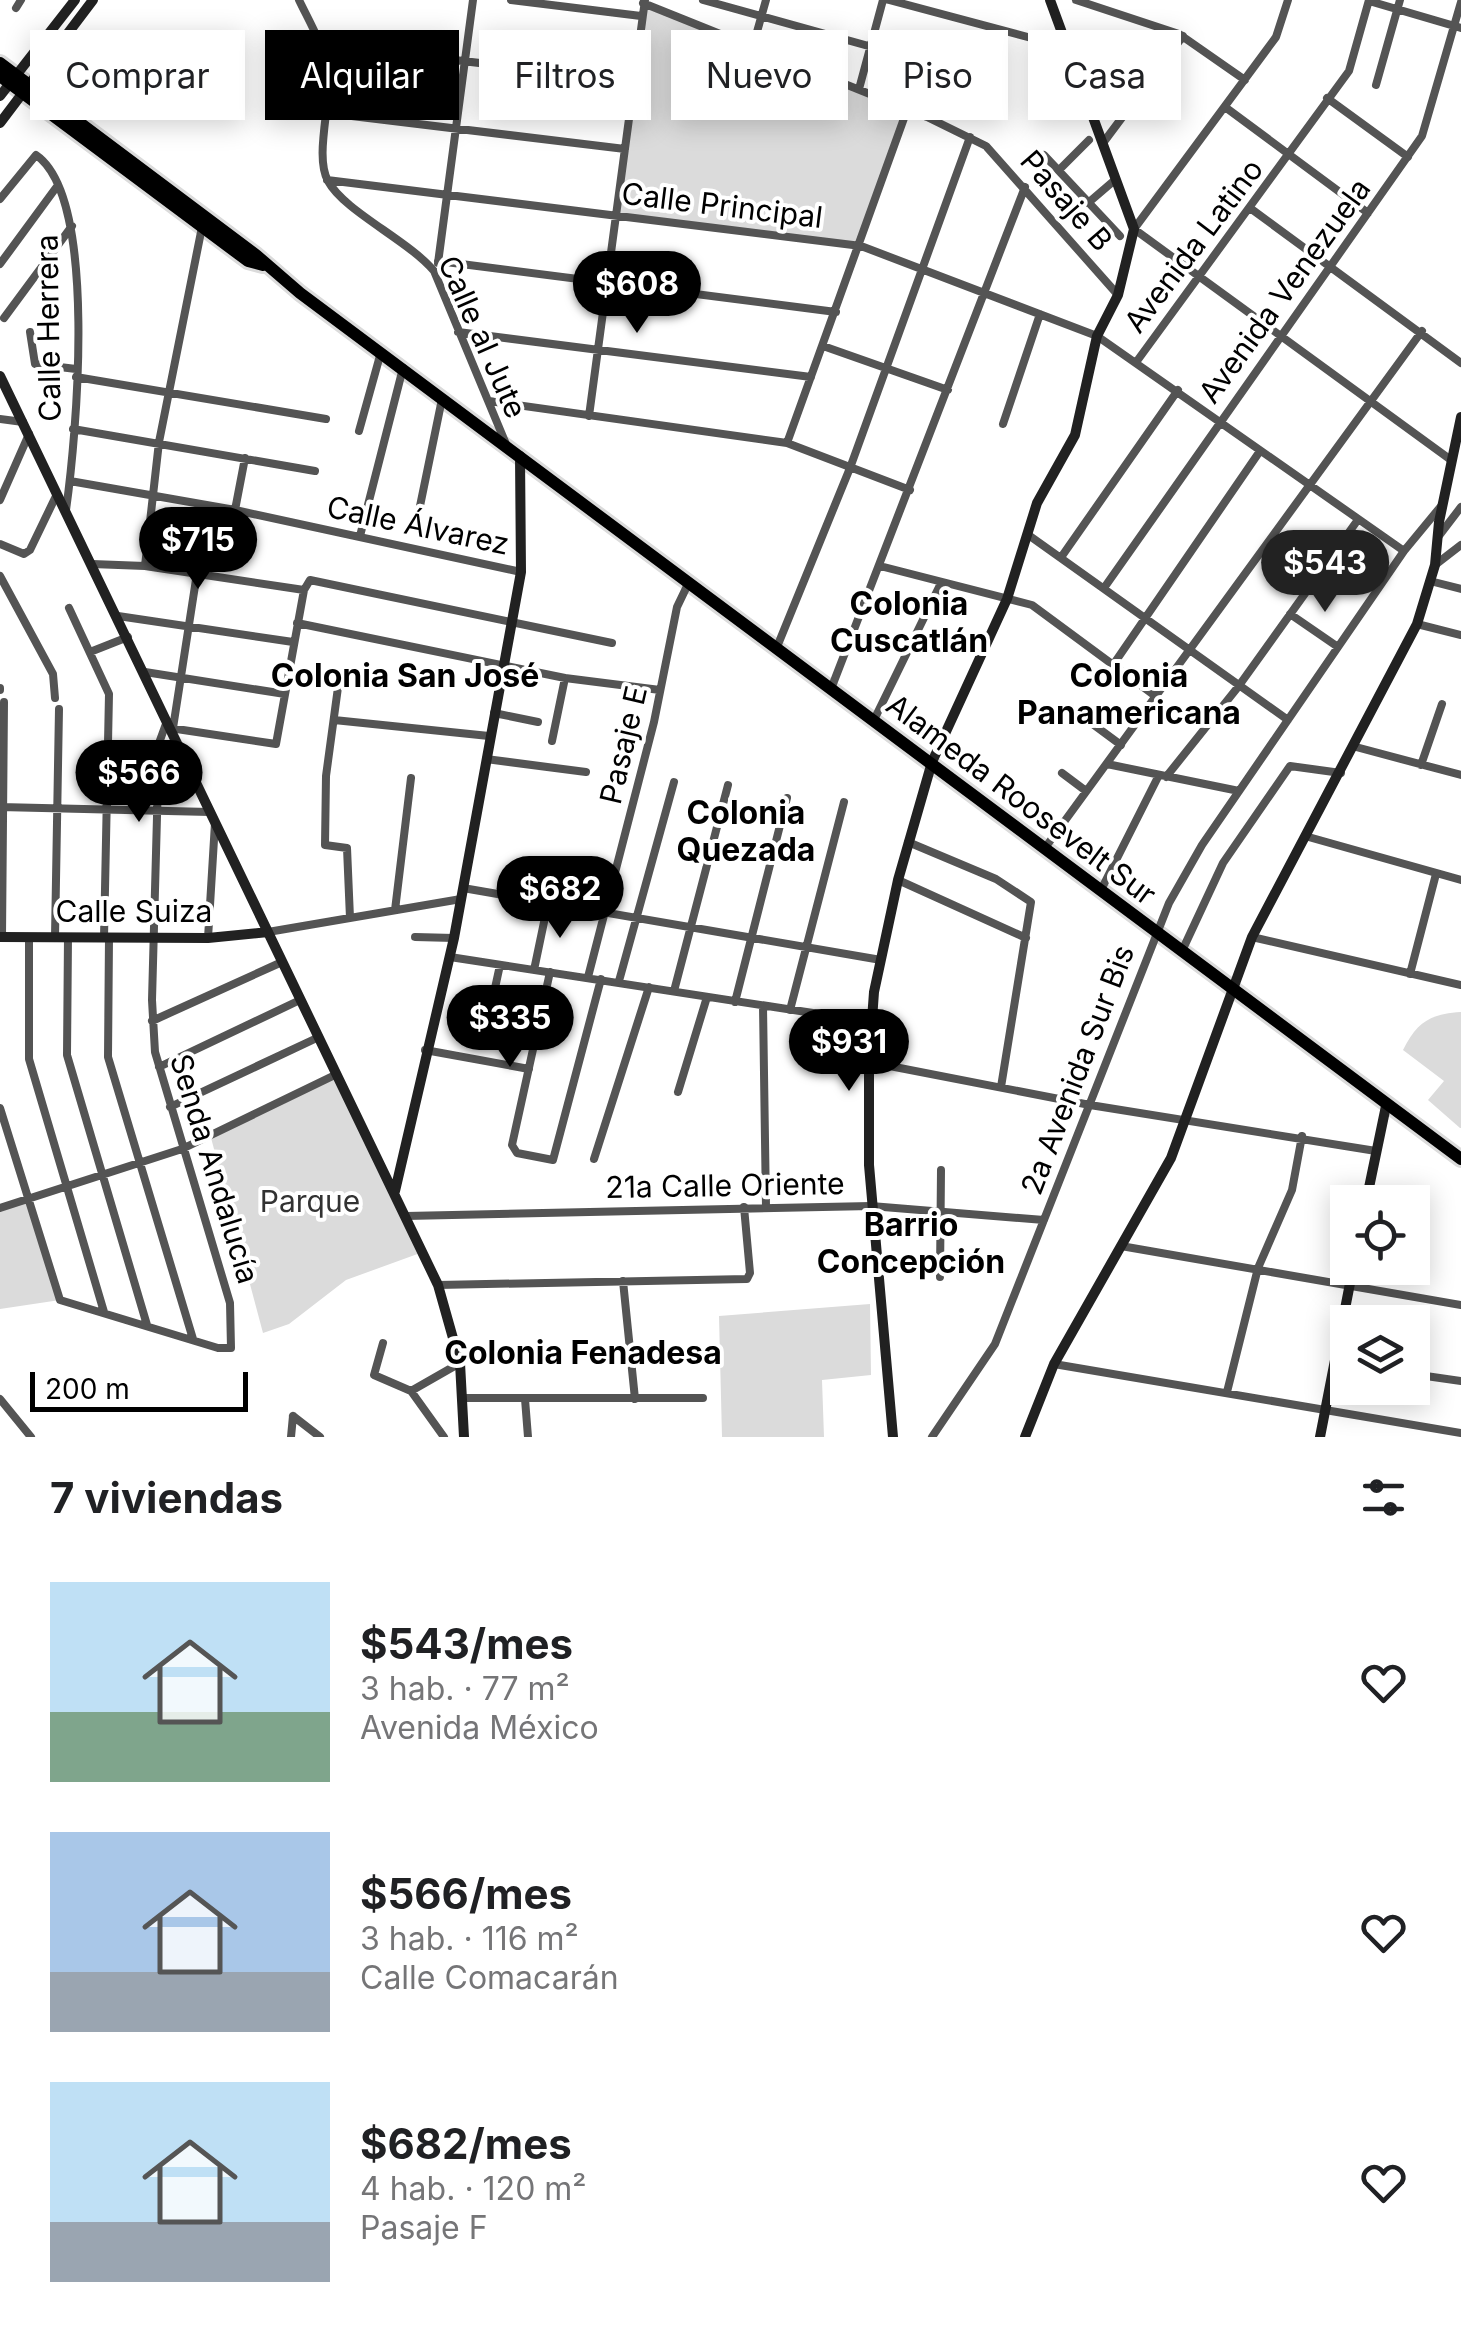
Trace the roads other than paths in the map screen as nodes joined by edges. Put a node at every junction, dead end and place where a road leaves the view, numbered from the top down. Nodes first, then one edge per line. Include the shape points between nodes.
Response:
1 (90, 0) edge
2 (299, 0) edge
3 (472, 0) edge
4 (511, 0) edge
5 (703, 0) edge
6 (766, 0) edge
7 (886, 0) edge
8 (1050, 0) edge
9 (1076, 0) edge
10 (1288, 0) edge
11 (75, 1) edge
12 (1369, 1) edge
13 (644, 2) edge
14 (1461, 2) edge
15 (1399, 5) edge
16 (641, 16) junction
17 (762, 16) junction
18 (1458, 27) edge
19 (313, 30) edge
20 (639, 30) edge
21 (714, 30) edge
22 (758, 30) edge
23 (876, 30) edge
24 (1183, 36) junction
25 (1028, 37) edge
26 (868, 45) edge
27 (868, 57) edge
28 (459, 60) edge
29 (466, 61) junction
30 (0, 63) edge
31 (479, 63) edge
32 (8, 78) edge
33 (1245, 80) junction
34 (848, 84) edge
35 (1376, 85) dead end
36 (25, 89) junction
37 (859, 89) junction
38 (868, 93) edge
39 (0, 96) edge
40 (1327, 98) junction
41 (1225, 108) junction
42 (327, 120) edge
43 (388, 120) edge
44 (628, 120) edge
45 (904, 120) edge
46 (933, 120) edge
47 (0, 123) edge
48 (457, 128) junction
49 (970, 138) junction
50 (1090, 140) dead end
51 (1103, 143) junction
52 (625, 149) junction
53 (1044, 154) dead end
54 (1290, 154) junction
55 (1408, 158) junction
56 (1058, 170) junction
57 (327, 180) junction
58 (1112, 182) junction
59 (58, 185) junction
60 (1025, 187) junction
61 (449, 192) junction
62 (0, 199) edge
63 (1088, 203) junction
64 (1250, 208) junction
65 (1368, 213) junction
66 (616, 216) junction
67 (72, 226) junction
68 (202, 227) junction
69 (1134, 229) junction
70 (1120, 236) dead end
71 (860, 246) junction
72 (0, 264) edge
73 (264, 264) junction
74 (436, 266) junction
75 (1332, 266) junction
76 (923, 269) junction
77 (1197, 276) junction
78 (607, 283) junction
79 (986, 293) junction
80 (1118, 296) junction
81 (836, 312) junction
82 (1040, 314) junction
83 (4, 318) dead end
84 (1422, 331) junction
85 (30, 332) dead end
86 (458, 332) junction
87 (1098, 336) junction
88 (1280, 337) junction
89 (823, 346) junction
90 (598, 350) junction
91 (381, 352) junction
92 (1136, 361) junction
93 (1461, 362) edge
94 (403, 368) junction
95 (887, 369) junction
96 (76, 373) junction
97 (0, 376) edge
98 (812, 377) junction
99 (168, 390) junction
100 (948, 390) junction
101 (1178, 390) junction
102 (442, 399) junction
103 (490, 401) junction
104 (1371, 402) junction
105 (590, 416) junction
106 (1461, 417) edge
107 (0, 418) edge
108 (326, 419) dead end
109 (1220, 420) junction
110 (23, 422) junction
111 (1003, 424) dead end
112 (73, 429) junction
113 (359, 431) dead end
114 (29, 434) junction
115 (159, 442) junction
116 (786, 443) junction
117 (506, 444) junction
118 (1260, 451) junction
119 (520, 456) junction
120 (245, 458) junction
121 (1451, 460) junction
122 (850, 468) junction
123 (315, 472) dead end
124 (70, 481) junction
125 (1310, 487) junction
126 (910, 490) junction
127 (58, 494) junction
128 (152, 494) junction
129 (0, 500) edge
130 (1442, 505) junction
131 (420, 506) dead end
132 (1461, 507) edge
133 (66, 510) junction
134 (235, 510) junction
135 (1358, 521) junction
136 (1026, 534) junction
137 (360, 536) junction
138 (1438, 538) junction
139 (0, 544) edge
140 (1461, 545) edge
141 (1404, 551) junction
142 (1062, 556) junction
143 (92, 564) junction
144 (1434, 565) junction
145 (145, 566) junction
146 (880, 566) junction
147 (521, 572) junction
148 (197, 573) junction
149 (0, 576) edge
150 (1430, 581) junction
151 (689, 582) junction
152 (940, 583) junction
153 (304, 586) junction
154 (1104, 588) junction
155 (1461, 589) edge
156 (1007, 599) junction
157 (70, 608) dead end
158 (1290, 614) junction
159 (118, 616) junction
160 (1146, 619) junction
161 (298, 623) junction
162 (512, 623) junction
163 (1417, 624) junction
164 (188, 625) junction
165 (1461, 635) edge
166 (128, 637) junction
167 (294, 642) junction
168 (612, 643) dead end
169 (1338, 646) junction
170 (776, 648) junction
171 (90, 652) junction
172 (1191, 654) junction
173 (1113, 664) junction
174 (504, 665) junction
175 (145, 672) junction
176 (180, 677) junction
177 (565, 678) junction
178 (339, 680) dead end
179 (1238, 687) junction
180 (831, 689) junction
181 (660, 690) junction
182 (285, 694) junction
183 (55, 698) dead end
184 (1158, 698) junction
185 (4, 702) dead end
186 (1442, 704) dead end
187 (1071, 708) dead end
188 (59, 709) dead end
189 (494, 713) junction
190 (334, 720) junction
191 (874, 720) junction
192 (1288, 720) junction
193 (538, 722) dead end
194 (170, 725) junction
195 (490, 736) junction
196 (552, 741) dead end
197 (1121, 745) junction
198 (1356, 747) junction
199 (486, 759) junction
200 (932, 762) junction
201 (1106, 764) junction
202 (1420, 765) junction
203 (586, 772) dead end
204 (1062, 773) dead end
205 (1340, 773) junction
206 (1461, 775) edge
207 (1162, 776) junction
208 (412, 778) dead end
209 (674, 782) dead end
210 (728, 785) dead end
211 (1086, 790) junction
212 (1239, 791) junction
213 (787, 798) dead end
214 (844, 802) dead end
215 (0, 807) edge
216 (55, 810) junction
217 (106, 810) junction
218 (158, 811) junction
219 (213, 817) junction
220 (1305, 836) junction
221 (908, 842) junction
222 (1045, 848) junction
223 (1436, 874) junction
224 (898, 880) junction
225 (1461, 880) edge
226 (1101, 890) junction
227 (462, 893) junction
228 (548, 904) junction
229 (395, 910) junction
230 (603, 912) junction
231 (636, 917) junction
232 (350, 918) junction
233 (692, 927) junction
234 (268, 932) junction
235 (1156, 932) junction
236 (751, 936) junction
237 (1, 937) edge
238 (29, 937) junction
239 (55, 937) junction
240 (415, 937) dead end
241 (1252, 937) junction
242 (68, 938) junction
243 (106, 938) junction
244 (156, 938) junction
245 (208, 938) junction
246 (454, 938) junction
247 (1026, 938) junction
248 (806, 946) junction
249 (1182, 951) junction
250 (450, 957) junction
251 (881, 960) junction
252 (282, 962) junction
253 (500, 964) junction
254 (534, 970) junction
255 (550, 972) junction
256 (1410, 974) junction
257 (588, 977) junction
258 (600, 978) junction
259 (618, 981) junction
260 (1461, 986) edge
261 (650, 987) junction
262 (1234, 989) junction
263 (674, 990) junction
264 (707, 996) junction
265 (300, 1000) junction
266 (735, 1002) junction
267 (763, 1006) junction
268 (790, 1010) junction
269 (152, 1021) junction
270 (871, 1022) junction
271 (485, 1034) dead end
272 (318, 1037) junction
273 (424, 1050) junction
274 (868, 1062) junction
275 (158, 1067) junction
276 (529, 1069) junction
277 (337, 1074) junction
278 (1002, 1087) junction
279 (678, 1092) dead end
280 (1090, 1105) junction
281 (170, 1106) junction
282 (1386, 1106) junction
283 (0, 1108) edge
284 (1188, 1118) junction
285 (1302, 1136) junction
286 (182, 1149) junction
287 (1376, 1151) junction
288 (594, 1159) dead end
289 (1461, 1160) edge
290 (142, 1164) junction
291 (942, 1170) dead end
292 (104, 1176) junction
293 (1369, 1185) edge
294 (67, 1188) junction
295 (394, 1192) junction
296 (30, 1200) junction
297 (871, 1206) junction
298 (766, 1207) junction
299 (0, 1208) edge
300 (744, 1208) junction
301 (941, 1212) junction
302 (406, 1216) junction
303 (1044, 1220) junction
304 (1121, 1246) junction
305 (1258, 1268) junction
306 (940, 1277) dead end
307 (624, 1281) junction
308 (1330, 1281) edge
309 (438, 1285) junction
310 (1355, 1285) edge
311 (1461, 1305) edge
312 (104, 1312) junction
313 (147, 1325) junction
314 (193, 1339) junction
315 (383, 1343) dead end
316 (460, 1363) junction
317 (1054, 1364) junction
318 (1430, 1377) edge
319 (1461, 1381) edge
320 (1330, 1385) edge
321 (411, 1391) junction
322 (1226, 1392) junction
323 (464, 1398) junction
324 (703, 1398) dead end
325 (525, 1399) junction
326 (634, 1399) junction
327 (0, 1400) edge
328 (1325, 1409) junction
329 (1461, 1434) edge
330 (935, 1436) edge
331 (31, 1437) edge
332 (291, 1437) edge
333 (320, 1437) edge
334 (444, 1437) edge
335 (464, 1437) edge
336 (528, 1437) edge
337 (893, 1437) edge
338 (1025, 1437) edge
339 (1320, 1437) edge

1 - 36 street
2 - 19 street
3 - 29 street
4 - 16 street
5 - 17 street
6 - 17 street
7 - 23 street
7 - 25 street
8 - 51 street
9 - 24 street
10 - 33 street via 1276,37
11 - 32 street
12 - 15 street
12 - 40 street, Avenida Latino via 1349,71
13 - 16 street
13 - 21 street, Pasaje B
14 - 18 street, Avenida Venezuela
15 - 18 street
15 - 35 street
16 - 20 street
17 - 22 street
17 - 26 street
18 - 55 street, Avenida Venezuela via 1432,110
24 - 33 street
24 - 51 street
27 - 37 street
28 - 29 street
29 - 31 street
29 - 48 street
30 - 32 highway
32 - 36 highway
32 - 39 street
33 - 41 street
34 - 37 street, Pasaje B
36 - 47 street
36 - 68 highway
36 - 73 highway
37 - 38 street, Pasaje B
40 - 54 street, Avenida Latino
40 - 55 street
41 - 54 street
41 - 69 street
42 - 57 street
43 - 48 street
44 - 52 street
45 - 71 street
46 - 49 street, Pasaje B
48 - 52 street
48 - 61 street
49 - 60 street, Pasaje B
49 - 76 street
50 - 56 street
51 - 58 street
52 - 66 street
53 - 56 street
54 - 64 street, Avenida Latino
54 - 65 street
55 - 65 street, Avenida Venezuela
56 - 63 street
57 - 61 street, Calle Principal
57 - 74 street, Calle al Jute
58 - 63 street
58 - 69 street
59 - 62 street, Calle Herrera via 36,155
59 - 67 street, Calle Herrera
59 - 72 street
60 - 79 street
60 - 80 street, Pasaje B
61 - 66 street, Calle Principal
61 - 74 street
63 - 70 street
64 - 75 street
64 - 77 street, Avenida Latino
65 - 75 street, Avenida Venezuela
66 - 71 street, Calle Principal
66 - 78 street
67 - 83 street
67 - 96 street, Calle Herrera
68 - 73 highway via 248,261
68 - 99 street
69 - 77 street
69 - 80 street
71 - 76 street, Calle Principal
71 - 81 street
73 - 91 highway, Alameda Roosevelt Sur
74 - 78 street
74 - 86 street, Calle al Jute
75 - 84 street
75 - 88 street, Avenida Venezuela
76 - 79 street, Calle Principal
76 - 95 street
77 - 88 street
77 - 92 street, Avenida Latino
78 - 81 street
78 - 90 street
79 - 82 street, Calle Principal
79 - 100 street
80 - 87 street
81 - 89 street
82 - 87 street, Calle Principal
82 - 111 street
84 - 93 street
84 - 104 street
85 - 96 street via 35,364
86 - 90 street
86 - 103 street, Calle al Jute
87 - 92 street, Calle Principal
87 - 136 street via 1075,435
88 - 104 street
88 - 109 street, Avenida Venezuela
89 - 95 street
89 - 98 street
90 - 98 street
90 - 105 street
91 - 94 highway, Alameda Roosevelt Sur
91 - 113 street
92 - 101 street, Calle Principal
94 - 102 highway, Alameda Roosevelt Sur
94 - 137 street
95 - 100 street
95 - 122 street
96 - 99 street
96 - 112 street, Calle Herrera
97 - 110 street
98 - 116 street
99 - 108 street
99 - 115 street
100 - 126 street
101 - 109 street, Calle Principal
101 - 142 street
102 - 117 highway, Alameda Roosevelt Sur
102 - 131 street
103 - 105 street
103 - 117 street, Calle al Jute
104 - 121 street
104 - 125 street
105 - 116 street
106 - 121 street
107 - 110 street
109 - 118 street, Calle Principal
109 - 154 street, Avenida Venezuela
110 - 114 street
112 - 115 street
112 - 124 street, Calle Herrera
114 - 127 street
114 - 129 street
115 - 120 street
115 - 128 street
116 - 122 street
117 - 119 highway, Alameda Roosevelt Sur
118 - 125 street, Calle Principal
118 - 160 street
119 - 147 street
119 - 151 highway, Alameda Roosevelt Sur
120 - 123 street
120 - 134 street
121 - 130 street
122 - 126 street
122 - 170 street
124 - 128 street, Calle Álvarez
124 - 133 street, Calle Herrera
125 - 135 street, Calle Principal
125 - 172 street
126 - 146 street
127 - 133 street
127 - 139 street via 30,550 24,554
128 - 134 street, Calle Álvarez
128 - 145 street
130 - 138 street
130 - 141 street, 2a Avenida Sur Bis
132 - 138 street
133 - 143 street
134 - 137 street, Calle Álvarez
135 - 141 street, Calle Principal
135 - 158 street
136 - 142 street
136 - 156 street
137 - 147 street, Calle Álvarez
138 - 144 street
140 - 144 street
141 - 169 street, 2a Avenida Sur Bis
142 - 154 street
143 - 145 street
143 - 159 street
144 - 150 street
145 - 148 street
146 - 152 street
146 - 180 street
147 - 162 street
148 - 153 street
148 - 164 street, Senda Andalucía
149 - 183 street via 53,674
150 - 155 street
150 - 163 street
151 - 170 highway, Alameda Roosevelt Sur
151 - 181 street, Pasaje E via 677,607
152 - 156 street
152 - 191 street
153 - 161 street
153 - 162 street
154 - 160 street
156 - 173 street via 1032,605
156 - 200 street
157 - 171 street
158 - 169 street
158 - 179 street
159 - 164 street
159 - 166 street
160 - 172 street
160 - 173 street
161 - 167 street
161 - 174 street
162 - 168 street
162 - 174 street
163 - 165 street
163 - 198 street
164 - 167 street
164 - 176 street, Senda Andalucía
166 - 171 street
166 - 175 street
167 - 182 street
169 - 192 street, 2a Avenida Sur Bis
170 - 180 highway, Alameda Roosevelt Sur
171 - 217 street via 109,694
172 - 179 street
172 - 184 street
173 - 184 street
174 - 177 street
174 - 189 street
175 - 176 street
175 - 194 street
176 - 182 street
176 - 194 street, Senda Andalucía
177 - 181 street
177 - 196 street
178 - 190 street
179 - 192 street
179 - 207 street
180 - 191 highway, Alameda Roosevelt Sur
181 - 230 street, Pasaje E
182 - 194 street via 275,744
184 - 197 street
185 - 215 street
186 - 202 street
187 - 197 street
188 - 216 street
189 - 193 street
189 - 195 street
190 - 195 street
190 - 232 street via 325,846 348,848
191 - 200 highway, Alameda Roosevelt Sur
192 - 212 street, 2a Avenida Sur Bis
194 - 218 street, Senda Andalucía via 159,743
194 - 219 street
195 - 199 street
197 - 201 street
198 - 202 street
198 - 205 street
199 - 203 street
199 - 227 street
200 - 221 street
200 - 222 highway, Alameda Roosevelt Sur
201 - 207 street
201 - 211 street
202 - 206 street
204 - 211 street
205 - 220 street
205 - 249 street via 1290,766 1222,862
207 - 212 street
207 - 226 street
208 - 229 street
209 - 231 street
210 - 233 street
211 - 222 street
212 - 235 street, 2a Avenida Sur Bis
213 - 236 street
214 - 248 street
215 - 216 street
215 - 237 street
216 - 217 street
216 - 239 street
217 - 218 street
217 - 243 street
218 - 219 street
218 - 244 street, Senda Andalucía
219 - 234 street
219 - 245 street
220 - 223 street
220 - 241 street
221 - 224 street
221 - 247 street via 996,878 1032,902
222 - 226 highway, Alameda Roosevelt Sur
223 - 225 street
223 - 256 street
224 - 247 street
224 - 251 street
226 - 235 highway, Alameda Roosevelt Sur
227 - 228 street
227 - 229 street
227 - 246 street
228 - 230 street
228 - 254 street
229 - 232 street
230 - 231 street
230 - 257 street, Pasaje E
231 - 233 street
231 - 259 street
232 - 234 street
233 - 236 street
233 - 263 street
234 - 245 street, Calle Suiza
234 - 252 street
235 - 249 highway, Alameda Roosevelt Sur
235 - 280 street, 2a Avenida Sur Bis
236 - 248 street
236 - 266 street
237 - 238 street, Calle Suiza
238 - 239 street, Calle Suiza
238 - 294 street via 29,1059
239 - 242 street, Calle Suiza
240 - 246 street
241 - 256 street
241 - 262 street
242 - 243 street, Calle Suiza
242 - 292 street via 68,1054
243 - 244 street, Calle Suiza
243 - 290 street via 108,1057
244 - 245 street, Calle Suiza
244 - 269 street, Senda Andalucía
246 - 250 street
247 - 278 street
248 - 251 street
248 - 268 street
249 - 262 highway, Alameda Roosevelt Sur
250 - 253 street
250 - 273 street
251 - 270 street
252 - 265 street
252 - 269 street
253 - 254 street
253 - 271 street
254 - 255 street
255 - 257 street
255 - 276 street
256 - 260 street
257 - 258 street
258 - 259 street
258 - 276 street via 556,1157 517,1153 512,1145
259 - 261 street
261 - 263 street
261 - 288 street
262 - 282 highway, Alameda Roosevelt Sur
262 - 284 street
263 - 264 street
264 - 266 street
264 - 279 street
265 - 272 street
265 - 275 street
266 - 267 street
267 - 268 street
267 - 298 street
268 - 270 street
269 - 275 street, Senda Andalucía
270 - 274 street
272 - 277 street
272 - 281 street
273 - 276 street
273 - 295 street
274 - 278 street
274 - 297 street
275 - 281 street, Senda Andalucía
277 - 286 street
277 - 295 street
278 - 280 street
280 - 284 street
280 - 303 street, 2a Avenida Sur Bis
281 - 286 street, Senda Andalucía
282 - 287 street
282 - 289 highway, Alameda Roosevelt Sur
283 - 296 street
284 - 285 street
284 - 304 street
285 - 287 street
285 - 305 street via 1292,1190
286 - 290 street
286 - 314 street, Senda Andalucía via 230,1303 233,1337 227,1350
287 - 293 street
290 - 292 street
290 - 314 street
291 - 301 street
292 - 294 street
292 - 313 street
294 - 296 street
294 - 312 street
295 - 302 street
296 - 299 street
296 - 312 street via 60,1300
297 - 298 street, 21a Calle Oriente
297 - 301 street, 21a Calle Oriente
297 - 337 street
298 - 300 street, 21a Calle Oriente
300 - 302 street, 21a Calle Oriente
300 - 307 street via 750,1277
301 - 303 street, 21a Calle Oriente
301 - 306 street
302 - 309 street
303 - 330 street, 2a Avenida Sur Bis via 995,1344
304 - 305 street
304 - 317 street
305 - 308 street
305 - 322 street
307 - 309 street
307 - 326 street
309 - 316 street
310 - 311 street
312 - 313 street
313 - 314 street
315 - 321 street via 374,1375
316 - 321 street
316 - 323 street
317 - 322 street
317 - 338 street
318 - 319 street
320 - 328 street
321 - 334 street
322 - 328 street
323 - 325 street
323 - 335 street
324 - 326 street
325 - 326 street
325 - 336 street
327 - 331 street
328 - 329 street
328 - 339 street
332 - 333 street via 293,1416

